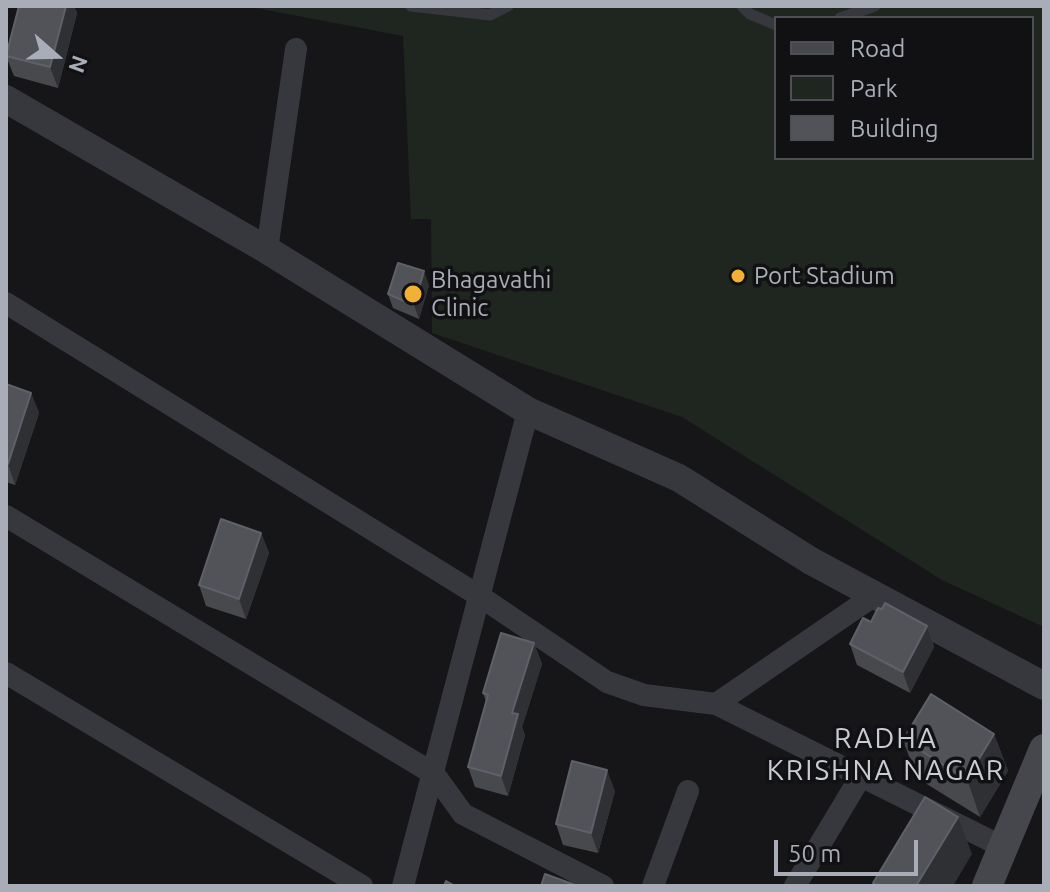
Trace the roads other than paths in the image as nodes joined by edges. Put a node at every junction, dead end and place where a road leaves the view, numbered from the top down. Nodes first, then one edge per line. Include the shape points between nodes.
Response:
1 (411, 6) edge
2 (508, 6) edge
3 (742, 6) edge
4 (875, 6) edge
5 (846, 16) edge
6 (774, 24) edge
7 (296, 49) dead end
8 (6, 99) edge
9 (267, 250) junction
10 (6, 303) edge
11 (528, 411) junction
12 (6, 516) edge
13 (875, 595) junction
14 (481, 597) junction
15 (6, 673) edge
16 (1044, 686) edge
17 (716, 704) junction
18 (1044, 749) edge
19 (434, 774) junction
20 (861, 776) junction
21 (688, 791) dead end
22 (1005, 848) junction
23 (362, 886) edge
24 (403, 886) edge
25 (603, 886) edge
26 (653, 886) edge
27 (795, 886) edge
28 (987, 886) edge

1 - 2 lane via 490,15
3 - 6 lane
4 - 5 lane
7 - 9 street
8 - 9 street
9 - 11 street
10 - 14 street
11 - 13 street via 679,478
11 - 14 street
12 - 19 street
13 - 16 street
13 - 17 street
14 - 17 street via 607,682 644,695
14 - 19 street
15 - 23 street
17 - 20 street
18 - 22 main road
19 - 24 street
19 - 25 street via 463,814
20 - 22 street
20 - 27 street
21 - 26 street
22 - 28 main road

